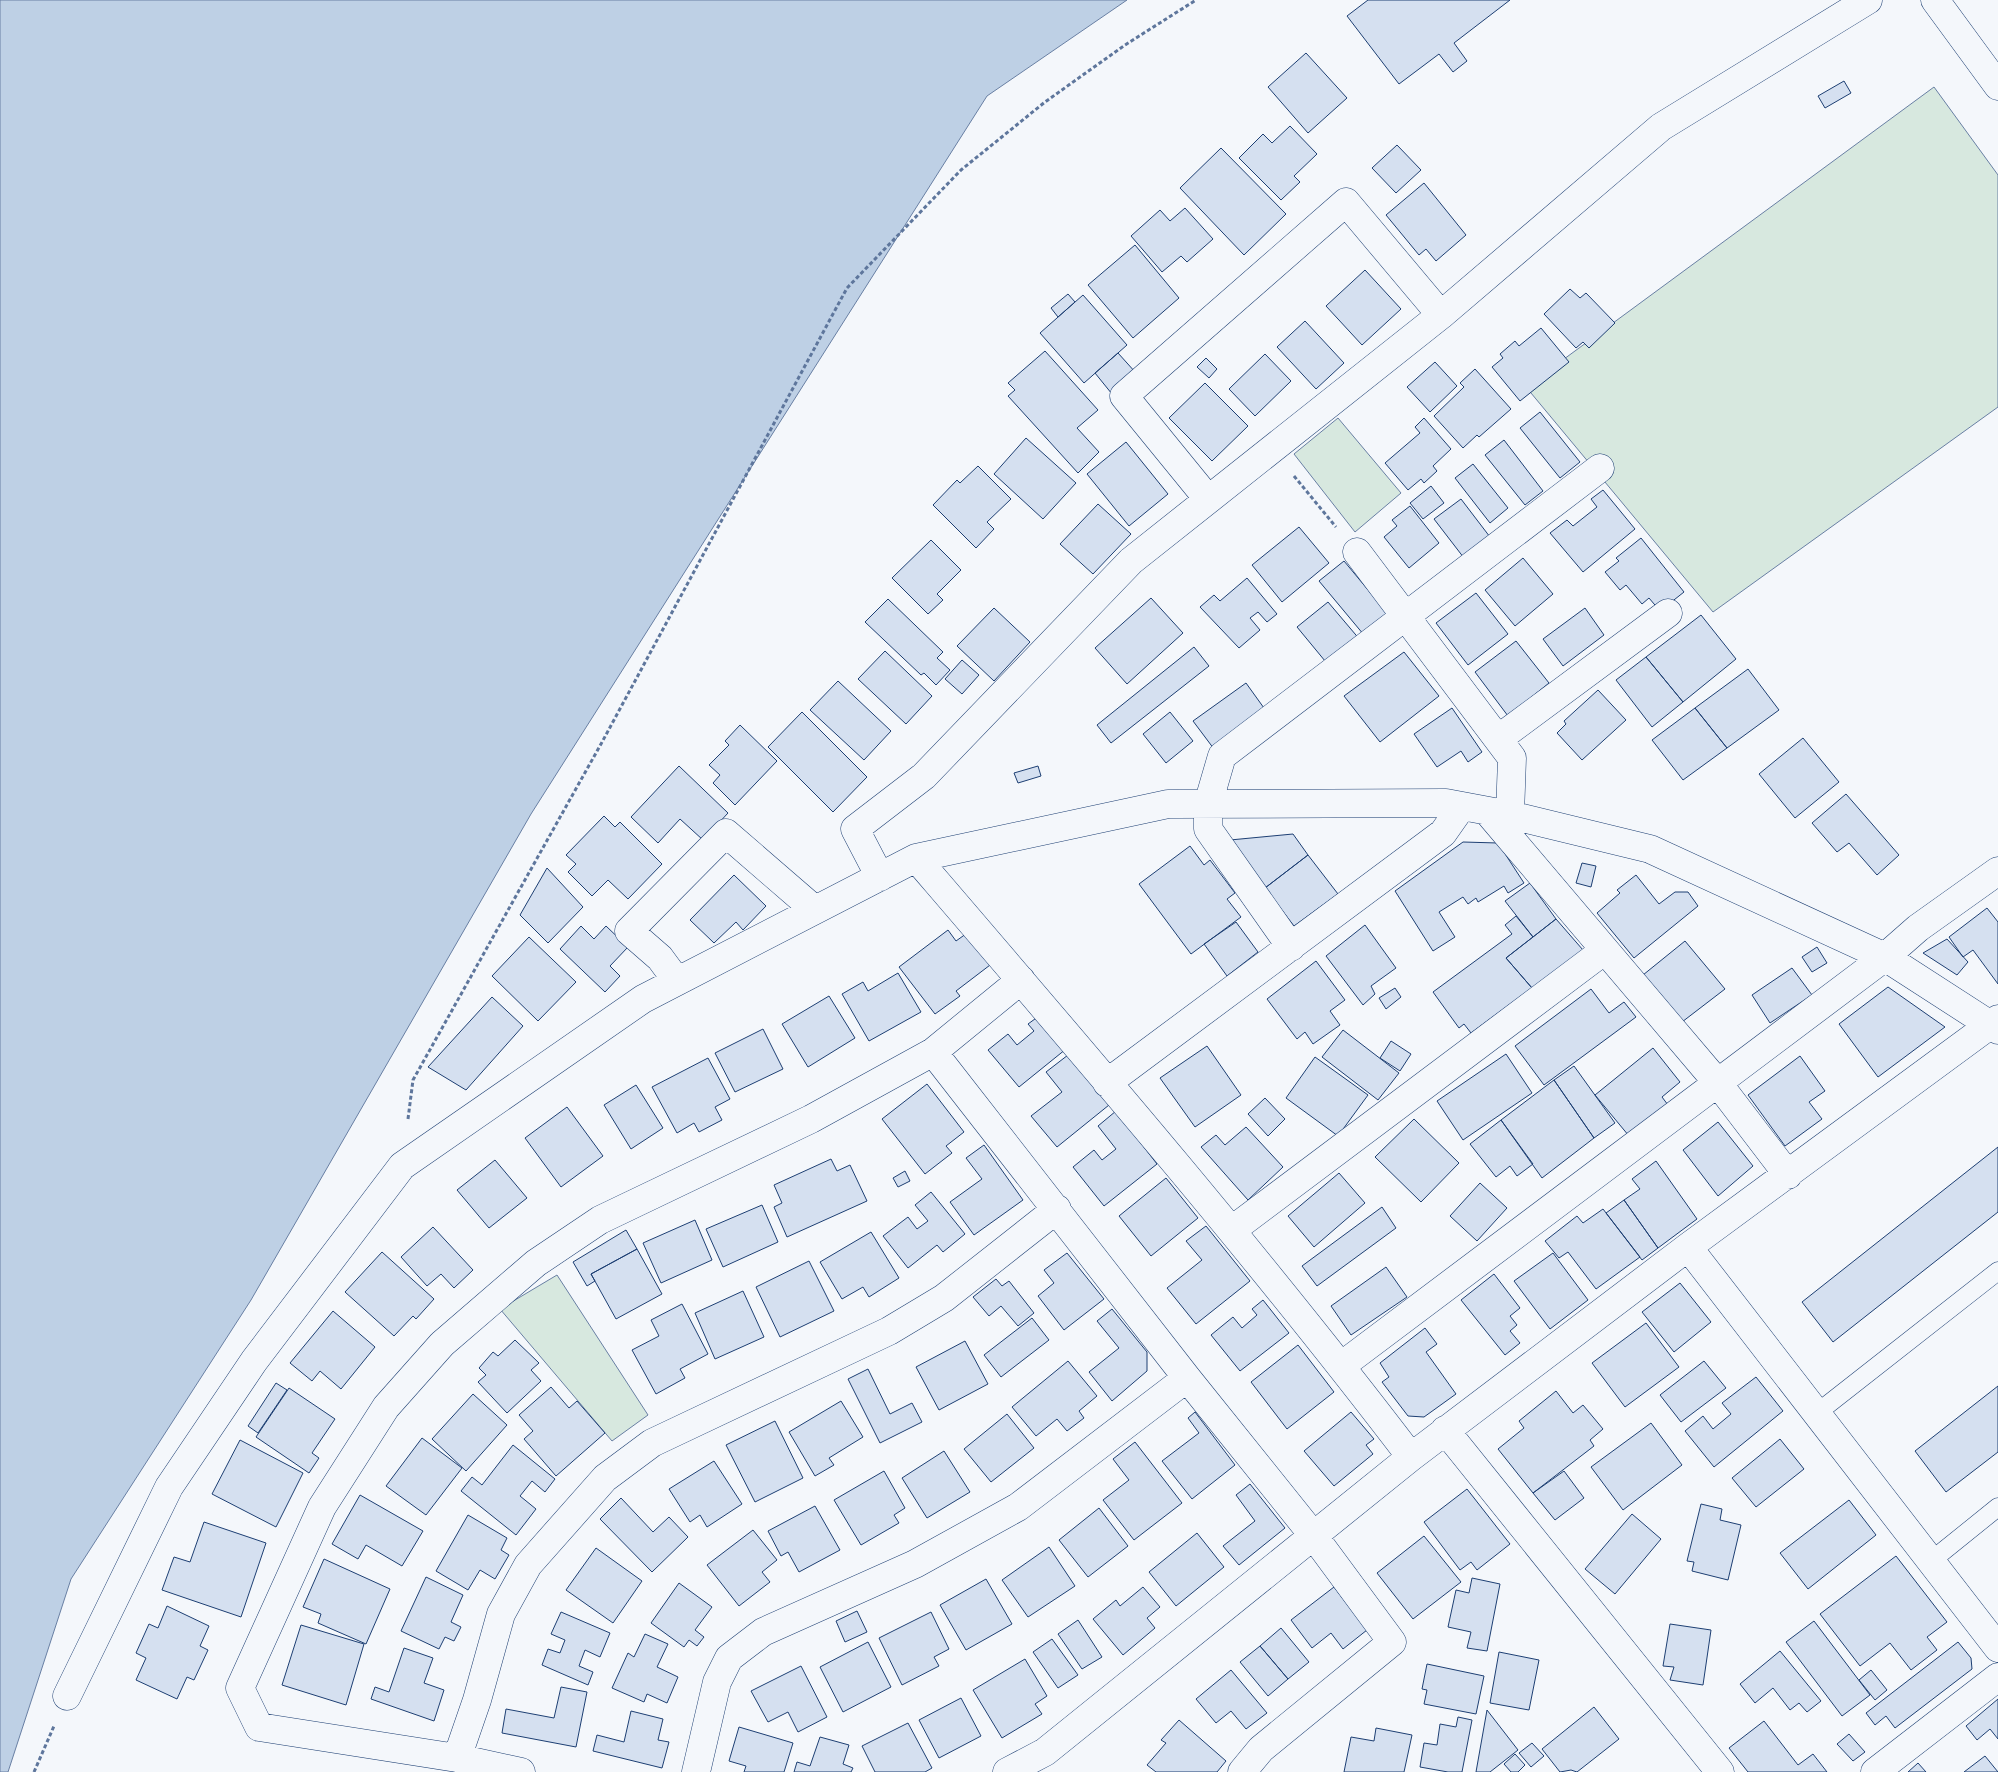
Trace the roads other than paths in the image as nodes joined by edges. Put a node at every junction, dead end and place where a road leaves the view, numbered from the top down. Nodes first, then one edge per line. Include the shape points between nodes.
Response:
1 (1868, 0) edge
2 (1935, 0) edge
3 (1998, 86) edge
4 (1441, 316) junction
5 (1600, 468) dead end
6 (1208, 499) junction
7 (1357, 552) road end
8 (1668, 614) dead end
9 (1407, 616) junction
10 (1498, 739) junction
11 (1208, 804) junction
12 (1486, 810) junction
13 (916, 858) junction
14 (1998, 871) edge
15 (880, 878) junction
16 (815, 910) junction
17 (1291, 947) junction
18 (1604, 950) junction
19 (1885, 957) junction
20 (1021, 980) junction
21 (677, 981) junction
22 (1996, 1024) edge
23 (933, 1052) junction
24 (1717, 1082) junction
25 (1107, 1083) junction
26 (1788, 1175) junction
27 (1057, 1209) junction
28 (1232, 1230) junction
29 (1688, 1247) junction
30 (1998, 1271) edge
31 (1342, 1366) junction
32 (1187, 1378) junction
33 (1817, 1413) junction
34 (1445, 1430) junction
35 (1411, 1457) junction
36 (1998, 1507) edge
37 (1313, 1535) junction
38 (1931, 1561) junction
39 (1998, 1648) edge
40 (1998, 1677) edge
41 (67, 1696) road end
42 (457, 1758) junction
43 (521, 1772) edge
44 (696, 1772) edge
45 (1007, 1772) edge
46 (1242, 1772) edge
47 (1720, 1772) edge
48 (1875, 1772) edge

1 - 4 street via 1661,127
2 - 3 street
4 - 6 street
4 - 6 street via 1346,202 1124,396
5 - 9 street
6 - 15 street via 1131,561 924,776 854,829
7 - 9 street
8 - 10 street
9 - 10 street
9 - 11 street via 1222,756
10 - 12 street via 1512,758
11 - 12 street via 1446,803
11 - 13 street via 1168,804
11 - 17 street via 1208,829
12 - 17 street via 1443,833
12 - 18 street
12 - 19 street via 1650,849
13 - 15 street
13 - 20 street
14 - 19 street via 1918,928
15 - 16 street
16 - 21 street
16 - 21 street via 726,833 629,931 660,958
17 - 25 street
18 - 24 street
18 - 28 street
19 - 22 street
19 - 24 street
20 - 23 street
20 - 25 street
21 - 41 street via 643,999 402,1166 254,1361 169,1487
22 - 26 street
23 - 27 street
23 - 42 street via 811,1119 600,1220 536,1263 442,1344 386,1407 322,1507 240,1688 260,1726
24 - 26 street
24 - 31 street
25 - 28 street
26 - 29 street
27 - 32 street
27 - 42 street via 944,1298 889,1331 652,1443 606,1478 528,1566 501,1614
28 - 31 street
29 - 33 street
29 - 34 street
30 - 33 lane
31 - 35 street
32 - 37 street
32 - 44 street via 1018,1507 915,1564 763,1632 729,1658 717,1682
33 - 38 street
34 - 35 street
34 - 47 street
35 - 37 street
36 - 38 lane
37 - 45 street via 1045,1752
37 - 46 street via 1392,1642 1260,1749
38 - 39 street
40 - 48 street
42 - 43 street

